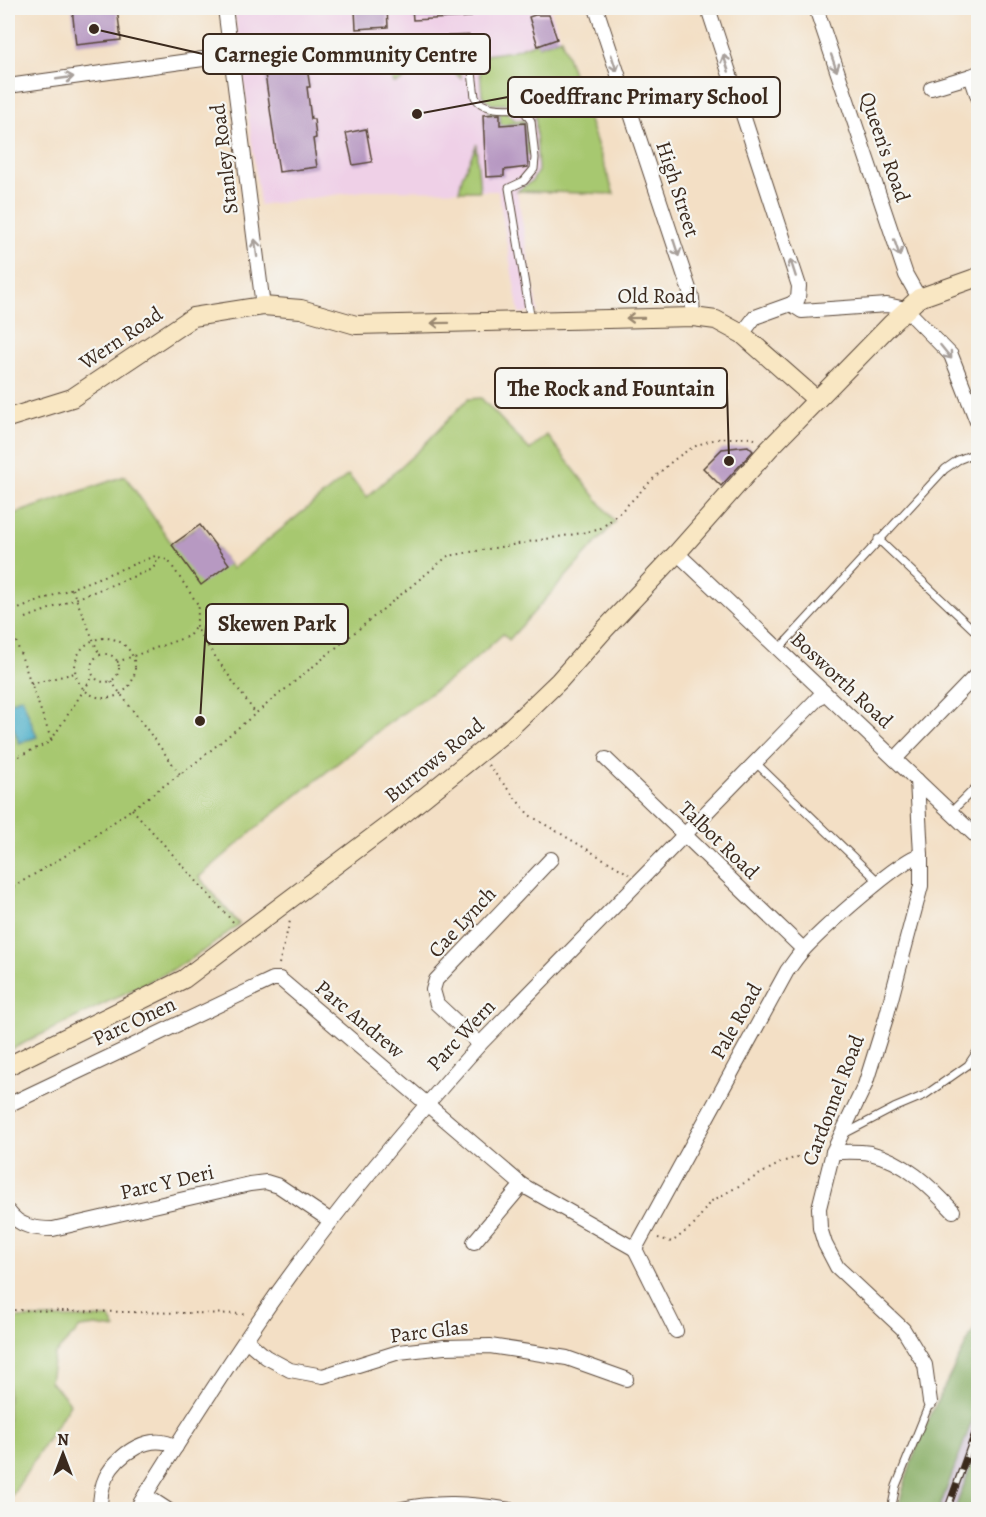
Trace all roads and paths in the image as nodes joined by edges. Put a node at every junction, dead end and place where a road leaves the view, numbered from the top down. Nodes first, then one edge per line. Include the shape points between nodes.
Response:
1 (225, 8) edge
2 (596, 8) edge
3 (708, 8) edge
4 (816, 8) edge
5 (372, 43) dead end
6 (232, 56) junction
7 (975, 75) edge
8 (8, 86) edge
9 (931, 88) dead end
10 (978, 97) edge
11 (978, 277) edge
12 (791, 304) junction
13 (913, 304) junction
14 (263, 306) junction
15 (693, 317) junction
16 (531, 321) junction
17 (742, 334) junction
18 (817, 400) junction
19 (8, 418) edge
20 (978, 424) edge
21 (769, 449) junction
22 (978, 452) edge
23 (878, 539) junction
24 (677, 553) junction
25 (159, 557) junction
26 (72, 588) junction
27 (76, 599) junction
28 (8, 613) edge
29 (26, 618) dead end
30 (8, 619) edge
31 (196, 626) junction
32 (978, 634) edge
33 (93, 640) junction
34 (778, 649) junction
35 (100, 656) junction
36 (134, 657) junction
37 (117, 662) junction
38 (75, 673) junction
39 (978, 673) edge
40 (93, 676) junction
41 (111, 681) junction
42 (31, 684) junction
43 (84, 690) junction
44 (824, 692) junction
45 (122, 694) junction
46 (256, 714) junction
47 (51, 739) junction
48 (479, 754) junction
49 (606, 759) dead end
50 (895, 759) junction
51 (8, 761) edge
52 (756, 763) junction
53 (180, 774) junction
54 (916, 780) junction
55 (978, 785) edge
56 (132, 809) junction
57 (951, 812) junction
58 (683, 835) junction
59 (978, 838) edge
60 (921, 855) junction
61 (550, 859) dead end
62 (639, 880) junction
63 (879, 882) junction
64 (8, 890) edge
65 (300, 893) junction
66 (245, 935) junction
67 (804, 950) junction
68 (280, 979) junction
69 (480, 1044) junction
70 (978, 1050) edge
71 (8, 1066) edge
72 (427, 1104) junction
73 (8, 1105) edge
74 (839, 1136) junction
75 (832, 1152) junction
76 (522, 1185) junction
77 (953, 1211) dead end
78 (8, 1212) edge
79 (331, 1221) junction
80 (644, 1233) junction
81 (474, 1242) dead end
82 (635, 1249) junction
83 (8, 1310) edge
84 (262, 1314) junction
85 (676, 1331) dead end
86 (246, 1340) junction
87 (626, 1378) dead end
88 (930, 1402) joint
89 (176, 1446) junction
90 (145, 1495) junction
91 (100, 1509) edge
92 (136, 1509) edge
93 (168, 1509) edge
94 (397, 1509) edge
95 (510, 1509) edge
96 (891, 1509) edge

1 - 6 street, Stanley Road
2 -> 15 street, High Street via 692,298
12 -> 3 street via 798,299 799,286
4 -> 13 street, Queen's Road
5 - 16 lane via 468,39 478,102 485,107 522,109 531,121 534,170 524,181 509,188
8 -> 6 street
14 -> 6 street, Stanley Road
7 - 9 street
7 - 10 street
11 - 13 main road
12 - 13 street via 802,311
12 - 17 street via 755,317
13 - 18 main road
13 -> 20 street via 951,355
16 -> 14 main road, Old Road via 356,325 301,309
14 - 19 main road, Wern Road via 193,317 72,398
15 -> 16 main road, Old Road
15 - 17 main road, Old Road via 716,320
17 - 18 main road, Old Road
18 - 21 main road, Burrows Road
21 - 24 main road, Burrows Road
21 - 46 path via 753,438 716,438 695,445 598,530 448,556
22 - 23 lane via 945,469
23 - 32 lane
23 - 34 lane
24 - 34 street, Bosworth Road
24 - 48 main road, Burrows Road via 560,681
25 - 26 path
25 - 27 path via 153,569
25 - 31 path via 168,560 199,606
26 - 27 path
26 - 28 path
27 - 29 path
27 - 33 path
30 - 42 path
31 - 36 path via 189,636
31 - 46 path
33 - 35 path
33 - 36 path via 112,638 129,648
33 - 38 path via 78,653
34 - 44 street, Bosworth Road
35 - 37 path via 112,656
35 - 40 path via 93,662
36 - 37 path
36 - 45 path via 133,681
37 - 41 path via 118,673
38 - 42 path
38 - 43 path
39 - 50 street
40 - 41 path via 103,682
40 - 43 path
41 - 45 path
42 - 47 path
43 - 45 path via 102,699
43 - 47 path
44 - 50 street, Bosworth Road
44 - 52 street, Parc Wern
45 - 53 path
46 - 53 path
47 - 51 path
48 - 62 path via 529,815
48 - 65 main road, Burrows Road
49 - 58 street, Talbot Road
50 - 54 street, Bosworth Road
52 - 58 street, Parc Wern
52 - 63 lane
53 - 56 path
54 - 57 street, Bosworth Road
54 - 60 street, Cardonnel Road
55 - 57 lane
56 - 64 path via 78,848
56 - 66 path
57 - 59 street, Bosworth Road
58 - 62 street, Parc Wern
58 - 67 street, Talbot Road
60 - 63 street, Pale Road
60 - 74 street, Cardonnel Road via 921,886 886,1018 866,1085
61 - 69 street, Cae Lynch via 436,980 433,990 437,1004
62 - 69 street, Parc Wern
63 - 67 street, Pale Road
65 - 66 main road, Burrows Road
65 - 68 path via 278,961
66 - 71 main road, Burrows Road via 184,979
67 - 80 street, Pale Road via 787,971
68 - 72 street, Parc Andrew
68 - 73 street, Parc Onen via 262,984
69 - 72 street, Parc Wern
70 - 74 lane via 968,1065 925,1095
72 - 76 street, Parc Andrew
72 - 79 street, Parc Wern
74 - 75 street, Cardonnel Road
75 - 77 street via 869,1153 897,1163 932,1188
75 - 80 path via 824,1149 782,1162 710,1203 695,1224 672,1242
75 - 88 street, Cardonnel Road via 819,1208 825,1244 837,1267 903,1329 925,1365
76 - 81 street
76 - 82 street
78 - 79 street, Parc Y Deri via 22,1224 53,1229 266,1182 279,1186
79 - 84 street, Parc Wern
80 - 82 street, Pale Road
82 - 85 street
83 - 84 path
84 - 86 street, Parc Wern
86 - 87 street, Parc Glas via 266,1357 291,1370 323,1376 399,1352 490,1346 567,1358
86 - 89 street, Parc Wern
88 - 96 lane via 896,1486
89 - 90 street, Parc Wern
89 - 91 street via 162,1441 142,1445 119,1459 105,1479
90 - 92 street, Parc Wern
90 - 93 street
94 - 95 street via 449,1503

